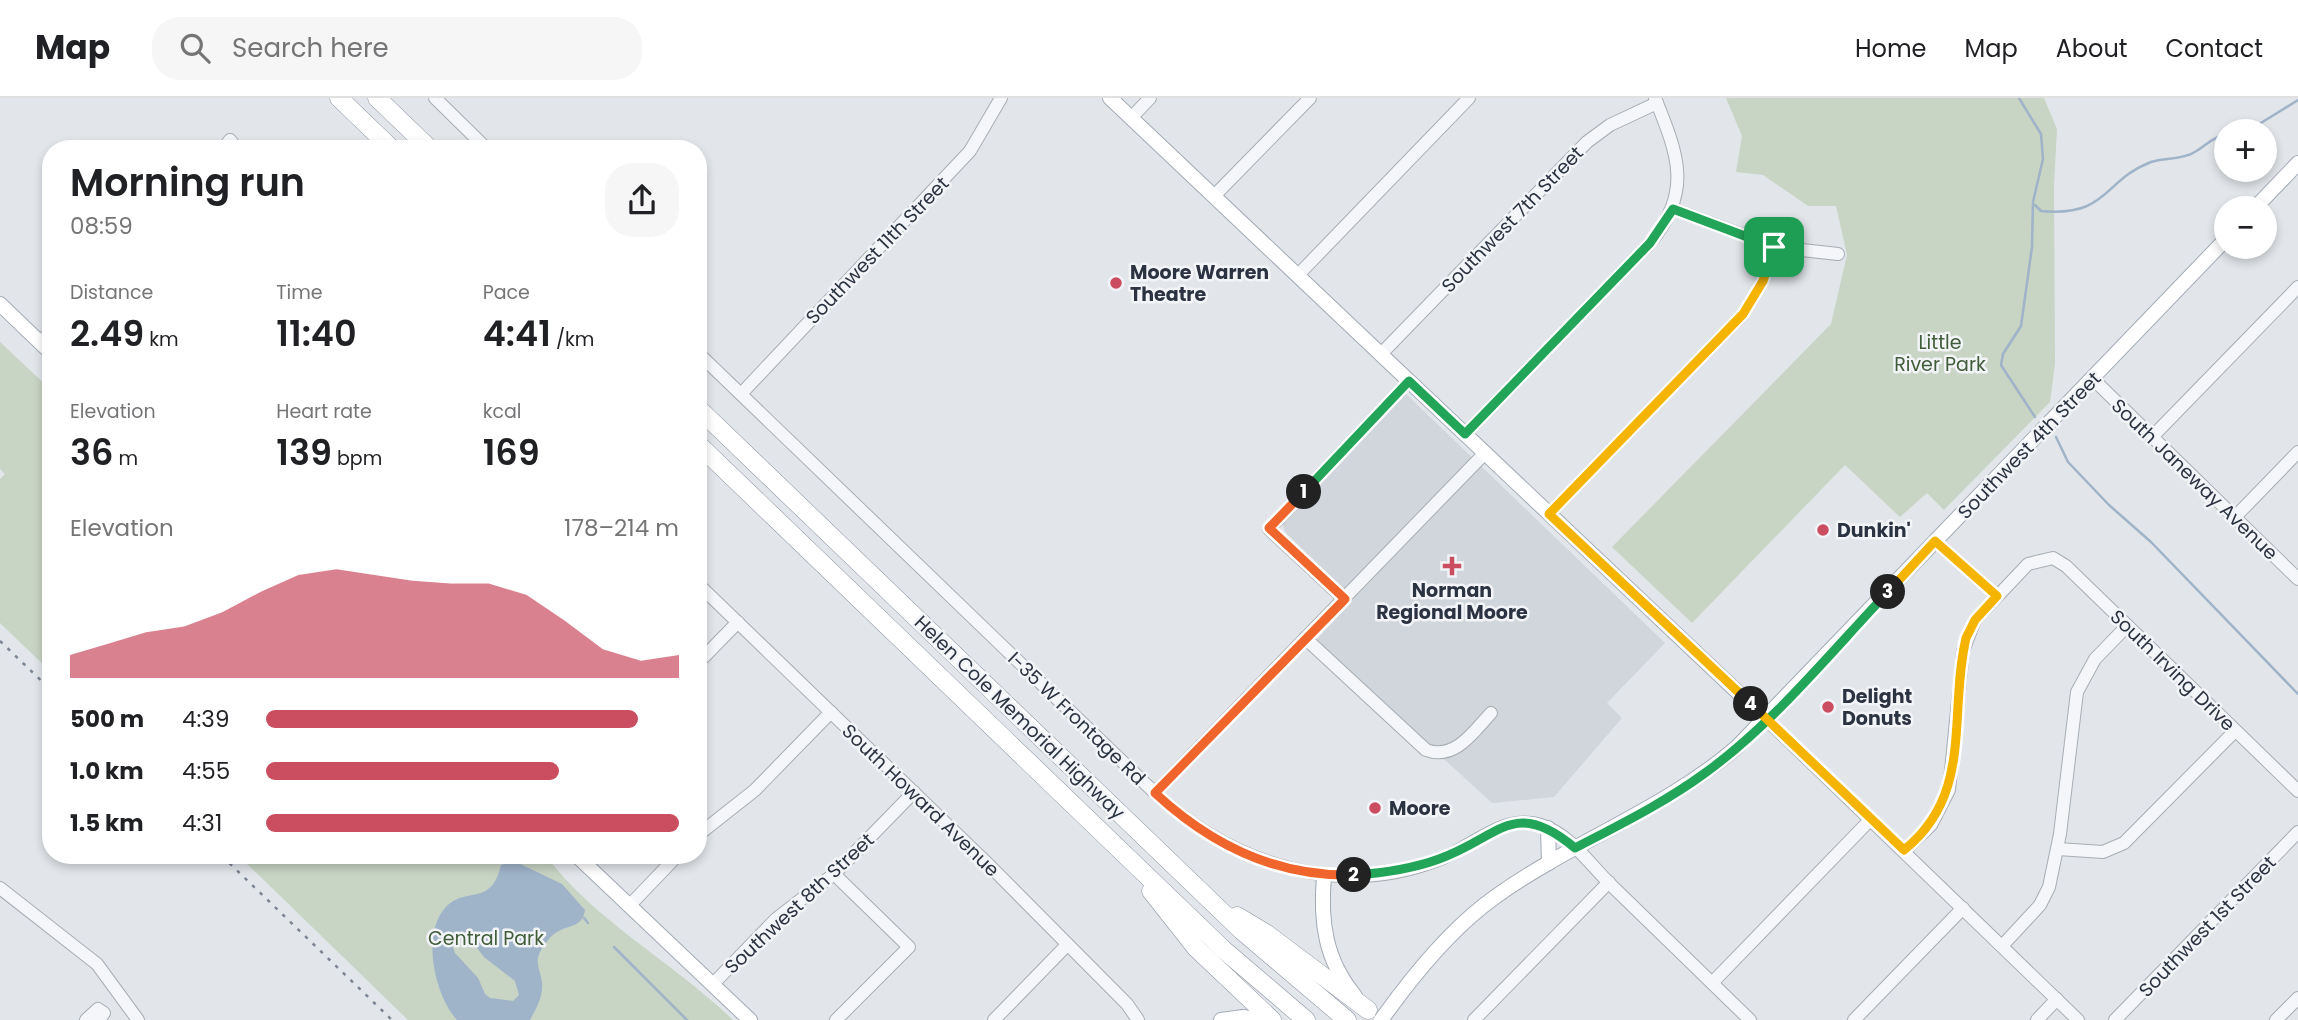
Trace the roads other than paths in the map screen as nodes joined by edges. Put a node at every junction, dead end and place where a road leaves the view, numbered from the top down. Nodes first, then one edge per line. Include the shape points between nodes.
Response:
1 (340, 98) edge
2 (377, 98) edge
3 (435, 98) edge
4 (1001, 98) edge
5 (1110, 98) edge
6 (1150, 98) edge
7 (1310, 98) edge
8 (1469, 98) edge
9 (1656, 101) edge
10 (1131, 118) junction
11 (383, 140) edge
12 (420, 140) edge
13 (478, 140) edge
14 (2298, 163) edge
15 (1214, 195) junction
16 (2266, 196) edge
17 (1673, 209) junction
18 (1774, 247) junction
19 (2214, 252) edge
20 (1838, 254) dead end
21 (1298, 275) junction
22 (2298, 287) edge
23 (0, 304) edge
24 (42, 345) edge
25 (1381, 354) junction
26 (707, 362) edge
27 (2093, 379) junction
28 (1409, 381) junction
29 (741, 394) junction
30 (707, 417) edge
31 (1465, 434) junction
32 (2152, 437) junction
33 (2298, 452) edge
34 (707, 453) edge
35 (1485, 453) junction
36 (1549, 514) junction
37 (2235, 517) junction
38 (1935, 541) junction
39 (2298, 579) edge
40 (707, 593) edge
41 (1997, 596) junction
42 (1345, 599) junction
43 (738, 622) junction
44 (2127, 626) junction
45 (1305, 638) junction
46 (707, 654) edge
47 (831, 712) junction
48 (1491, 713) dead end
49 (1766, 719) junction
50 (2235, 730) junction
51 (2298, 791) edge
52 (914, 792) junction
53 (1155, 793) junction
54 (1871, 819) junction
55 (707, 828) edge
56 (1548, 828) junction
57 (2298, 832) edge
58 (1575, 848) junction
59 (2058, 849) junction
60 (1904, 850) junction
61 (1122, 852) junction
62 (1549, 863) junction
63 (586, 864) edge
64 (669, 864) edge
65 (834, 874) junction
66 (1324, 876) junction
67 (1609, 883) junction
68 (0, 888) edge
69 (1210, 900) junction
70 (630, 905) junction
71 (1963, 908) junction
72 (1067, 945) junction
73 (2002, 946) junction
74 (1712, 983) junction
75 (713, 984) junction
76 (2298, 998) edge
77 (2057, 999) junction
78 (1377, 1017) edge
79 (86, 1020) edge
80 (99, 1020) edge
81 (138, 1020) edge
82 (750, 1020) edge
83 (836, 1020) edge
84 (994, 1020) edge
85 (1138, 1020) edge
86 (1221, 1020) edge
87 (1262, 1020) edge
88 (1272, 1020) edge
89 (1306, 1020) edge
90 (1347, 1020) edge
91 (1474, 1020) edge
92 (1750, 1020) edge
93 (1854, 1020) edge
94 (2036, 1020) edge
95 (2078, 1020) edge
96 (2115, 1020) edge
97 (2276, 1020) edge

1 - 11 highway
2 - 12 highway
3 - 13 street
4 - 29 street, Southwest 11th Street via 970,151
5 - 10 main road
6 - 10 street
7 - 15 street
8 - 21 street
9 - 17 street via 1676,154 1678,183
9 - 25 street, Southwest 7th Street via 1587,142
10 - 15 main road
14 - 16 main road
15 - 21 main road
17 - 18 street
17 - 31 street via 1650,243
18 - 20 street
18 - 36 street via 1763,281 1743,314
19 - 27 main road, Southwest 4th Street
21 - 25 main road
22 - 32 street
23 - 24 main road
25 - 28 main road
26 - 29 street, I-35 W Frontage Rd
27 - 32 street, South Janeway Avenue
27 - 38 main road, Southwest 4th Street
28 - 31 main road
28 - 42 street via 1269,528
29 - 53 street, I-35 W Frontage Rd
30 - 69 highway, Helen Cole Memorial Highway
31 - 35 main road
32 - 37 street, South Janeway Avenue
33 - 37 street
34 - 61 highway, Helen Cole Memorial Highway
35 - 36 main road
35 - 42 street
36 - 49 main road
37 - 39 street, South Janeway Avenue
38 - 41 street
38 - 49 main road, Southwest 4th Street
40 - 43 street, South Howard Avenue
41 - 44 street, South Irving Drive via 2028,564 2053,558
41 - 60 street via 1966,638 1945,801 1926,831
42 - 45 street
43 - 46 street
43 - 47 street, South Howard Avenue
44 - 50 street, South Irving Drive
44 - 59 street via 2095,659 2077,692
45 - 48 street via 1420,746 1436,753 1462,744
45 - 53 street
47 - 52 street, South Howard Avenue
47 - 55 street via 755,790
49 - 54 street
49 - 58 main road, Southwest 4th Street via 1705,774
50 - 51 street, South Irving Drive
50 - 59 street via 2124,843 2103,852
52 - 65 street, Southwest 8th Street
52 - 72 street, South Howard Avenue
53 - 66 street, I-35 W Frontage Rd via 1190,823 1239,852 1286,869
54 - 60 street
54 - 74 street
56 - 58 street, I-35 W Frontage Rd
56 - 62 main road
56 - 66 street, I-35 W Frontage Rd via 1512,824 1421,865
57 - 96 street, Southwest 1st Street
58 - 62 main road, Southwest 4th Street
58 - 67 street, I-35 W Frontage Rd
59 - 73 street via 2045,896
60 - 71 street
61 - 88 highway via 1180,932
61 - 89 highway, Helen Cole Memorial Highway via 1224,950
62 - 78 main road, Southwest 4th Street, bridge via 1464,923
63 - 70 main road
64 - 70 street
65 - 75 street, Southwest 8th Street via 776,919
65 - 83 street via 909,947
66 - 78 main road via 1322,916 1329,951 1341,978
67 - 74 street, I-35 W Frontage Rd
67 - 91 street
68 - 81 street via 97,964
69 - 78 highway via 1267,934
69 - 90 highway, Helen Cole Memorial Highway
70 - 75 main road
71 - 73 street
71 - 93 street
72 - 84 street
72 - 85 street, South Howard Avenue
73 - 77 street
74 - 92 street, I-35 W Frontage Rd
75 - 82 main road
76 - 97 street
77 - 94 street
77 - 95 street
79 - 80 street via 98,1009 104,1013
86 - 87 main road

